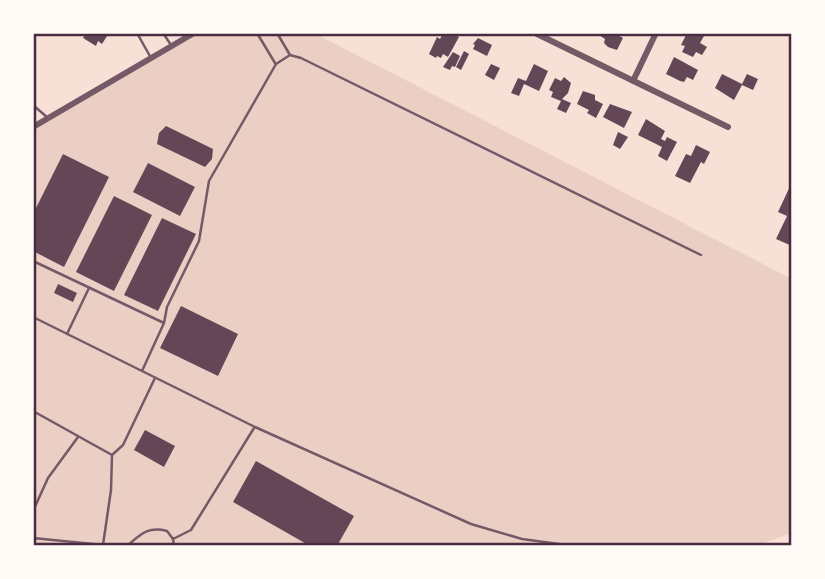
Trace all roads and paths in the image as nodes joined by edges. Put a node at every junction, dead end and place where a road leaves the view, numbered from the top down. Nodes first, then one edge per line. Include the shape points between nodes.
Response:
1 (137, 33) edge
2 (163, 33) edge
3 (194, 33) edge
4 (257, 33) edge
5 (277, 33) edge
6 (535, 33) edge
7 (656, 33) edge
8 (172, 47) junction
9 (290, 55) junction
10 (151, 59) junction
11 (276, 65) junction
12 (633, 81) junction
13 (33, 105) edge
14 (48, 118) junction
15 (33, 127) edge
16 (728, 127) dead end
17 (701, 255) dead end
18 (33, 261) edge
19 (89, 288) junction
20 (33, 317) edge
21 (164, 323) junction
22 (67, 334) junction
23 (142, 371) junction
24 (155, 378) junction
25 (34, 411) edge
26 (255, 427) junction
27 (78, 438) junction
28 (113, 455) junction
29 (33, 511) edge
30 (33, 538) edge
31 (173, 539) junction
32 (559, 544) edge
33 (103, 545) edge
34 (127, 546) edge
35 (174, 546) edge

1 - 10 lane
2 - 8 lane
3 - 8 street
4 - 11 lane
5 - 9 lane
6 - 12 street
7 - 12 street
8 - 10 street
9 - 11 lane
9 - 17 lane
10 - 14 street
11 - 21 lane via 209,181 199,241 167,307
12 - 16 street
13 - 14 lane
14 - 15 street
18 - 19 lane
19 - 21 lane
19 - 22 lane
20 - 22 lane
21 - 23 lane
22 - 23 lane
23 - 24 lane
24 - 26 lane
24 - 28 lane via 122,446
25 - 27 lane
26 - 31 lane via 191,530
26 - 32 lane via 471,524 522,540
27 - 28 lane
27 - 29 lane via 48,478
28 - 33 lane
30 - 33 lane
31 - 34 lane via 167,531 152,529
31 - 35 lane

